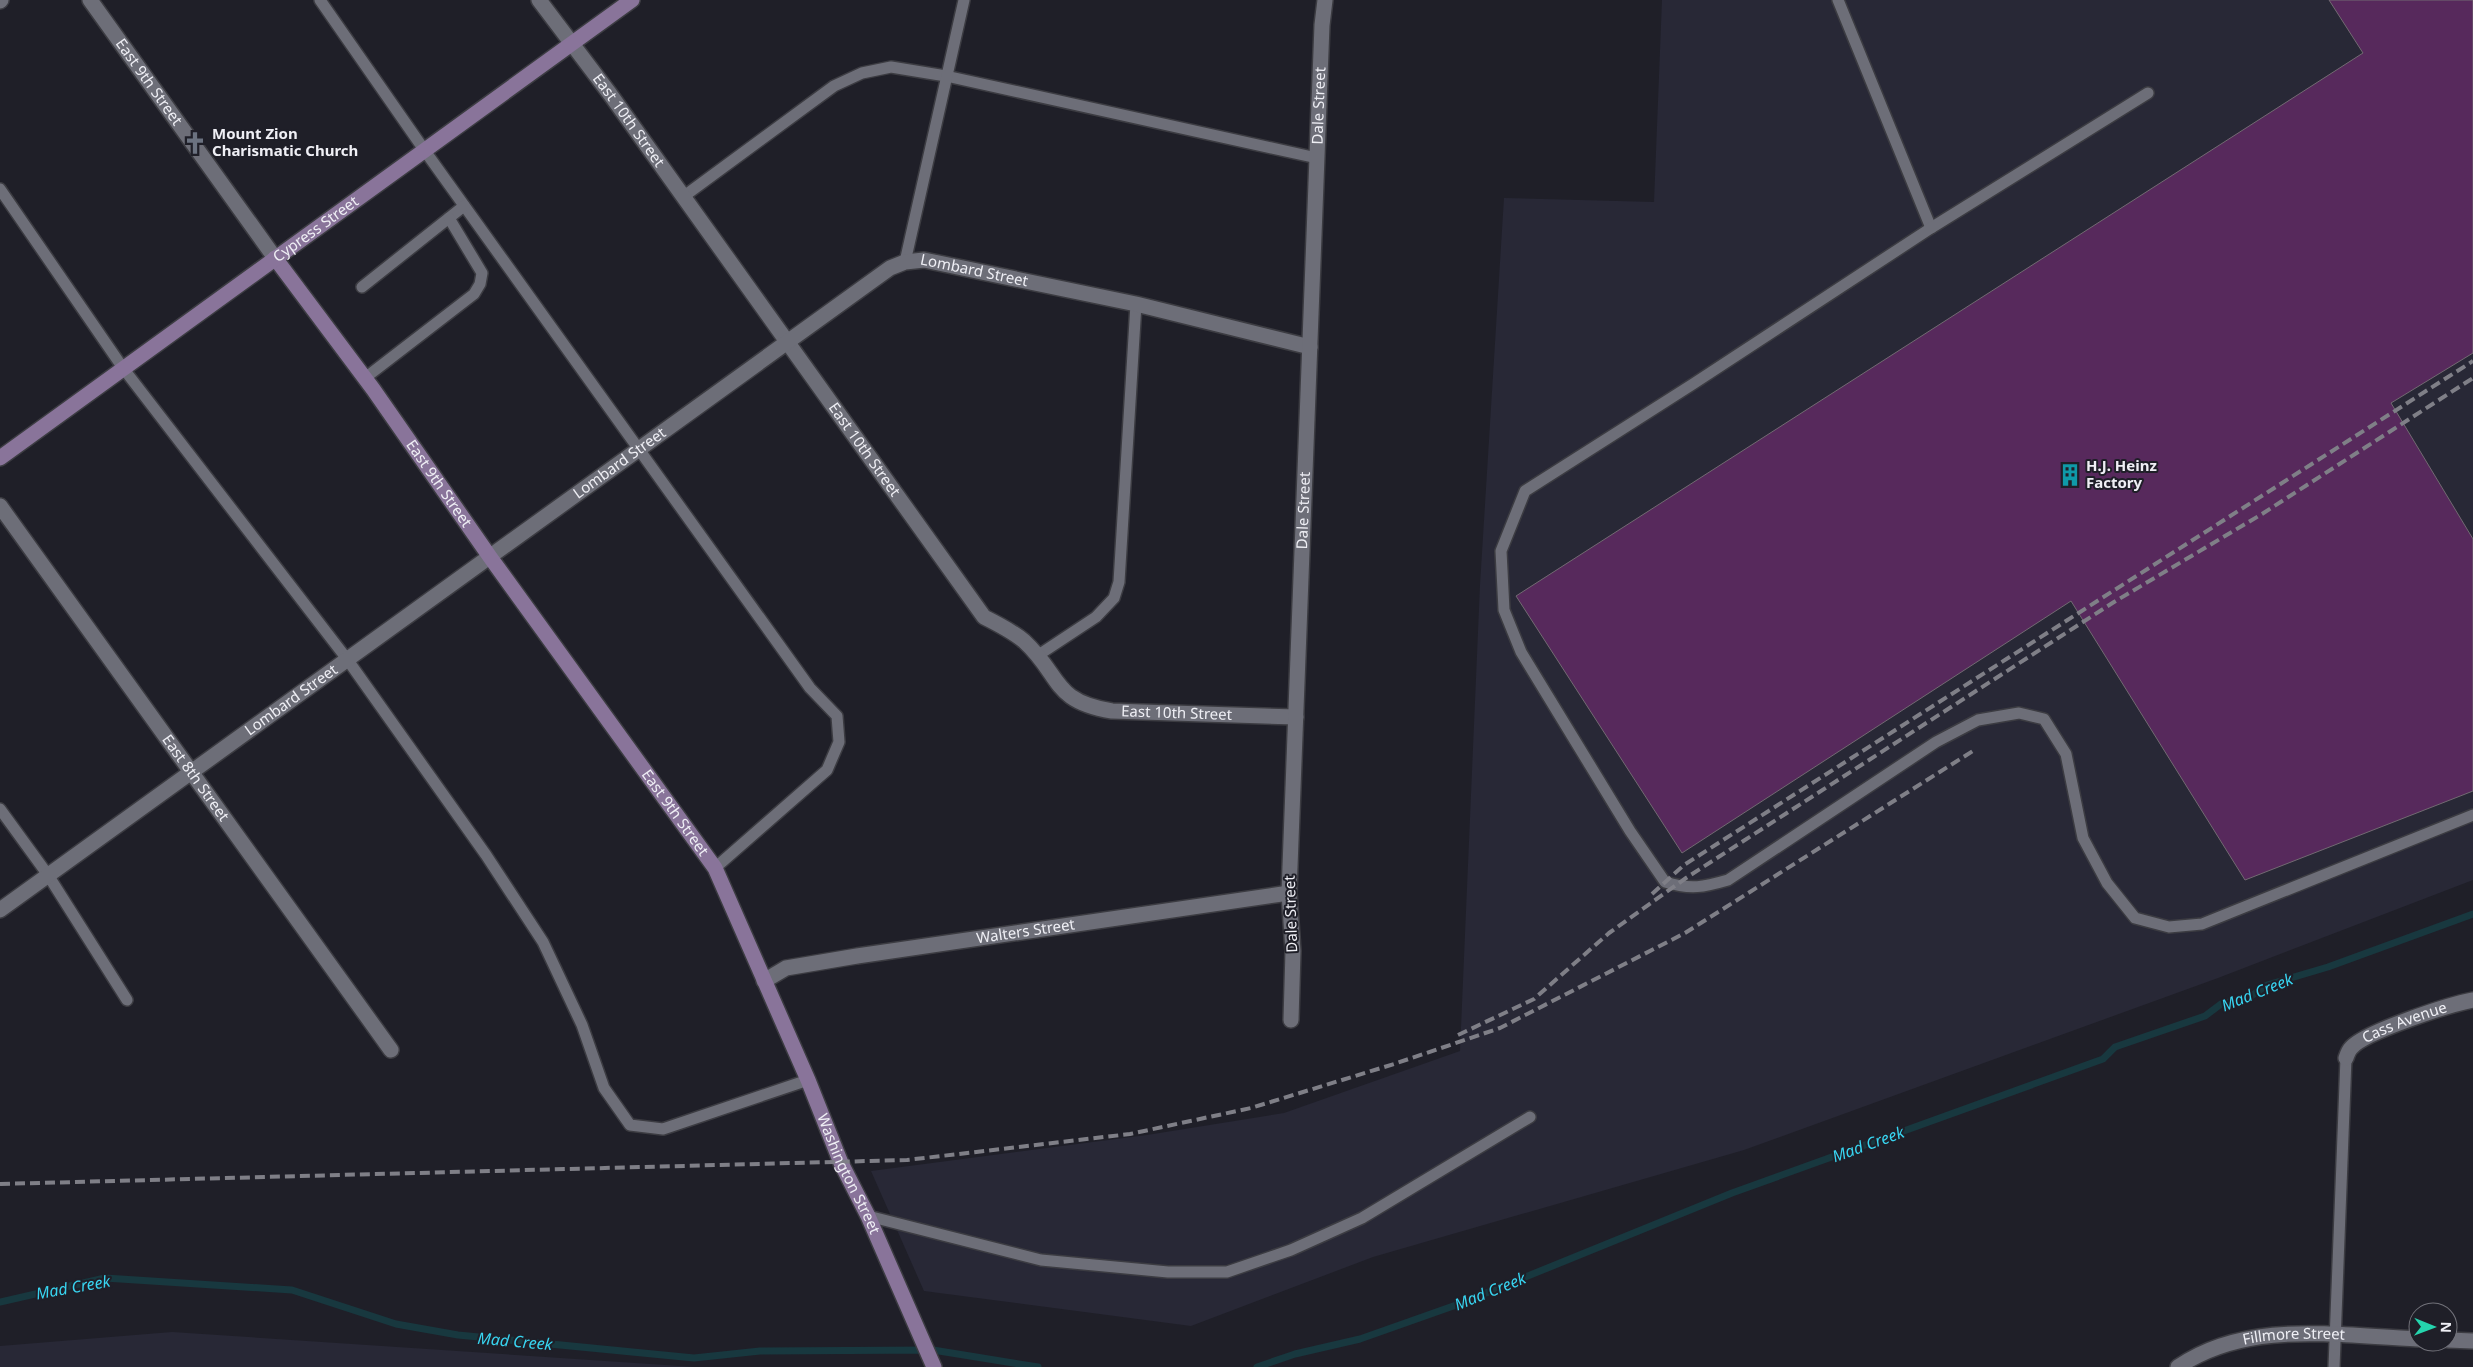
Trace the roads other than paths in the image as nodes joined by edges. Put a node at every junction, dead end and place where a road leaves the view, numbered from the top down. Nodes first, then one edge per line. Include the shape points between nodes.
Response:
1 (90, 0) edge
2 (320, 0) edge
3 (539, 0) edge
4 (632, 0) edge
5 (964, 0) edge
6 (1324, 0) edge
7 (1838, 0) edge
8 (572, 43) junction
9 (946, 76) junction
10 (2148, 93) dead end
11 (425, 151) junction
12 (1317, 158) junction
13 (0, 188) edge
14 (682, 195) junction
15 (464, 206) junction
16 (449, 218) junction
17 (1931, 228) junction
18 (275, 258) junction
19 (905, 262) junction
20 (362, 287) dead end
21 (1136, 304) junction
22 (788, 343) junction
23 (1310, 347) junction
24 (122, 368) junction
25 (365, 378) junction
26 (640, 450) junction
27 (0, 458) edge
28 (0, 506) edge
29 (490, 557) junction
30 (1037, 656) junction
31 (347, 659) junction
32 (1296, 717) junction
33 (192, 771) junction
34 (0, 809) edge
35 (2473, 815) edge
36 (715, 868) junction
37 (48, 875) junction
38 (1289, 893) junction
39 (0, 910) edge
40 (764, 981) junction
41 (128, 1000) dead end
42 (2473, 1000) edge
43 (1291, 1020) dead end
44 (391, 1050) dead end
45 (2346, 1058) joint
46 (808, 1080) junction
47 (1530, 1117) dead end
48 (868, 1216) junction
49 (2335, 1336) junction
50 (2408, 1339) edge
51 (2458, 1340) edge
52 (2473, 1341) edge
53 (934, 1367) edge
54 (2178, 1367) edge
55 (2334, 1367) edge

1 - 18 street, East 9th Street
2 - 11 lane
3 - 8 street, East 10th Street
4 - 8 main road, Cypress Street
5 - 9 lane
6 - 12 street, Dale Street
7 - 17 lane
8 - 11 main road, Cypress Street
8 - 14 street, East 10th Street
9 - 12 lane
9 - 14 lane via 891,67 862,73 834,86
9 - 19 lane
10 - 17 lane
11 - 15 lane
11 - 18 main road, Cypress Street
12 - 23 street, Dale Street
13 - 24 lane
14 - 22 street, East 10th Street
15 - 16 lane
15 - 26 lane
16 - 20 lane
16 - 25 lane via 482,273 480,284 474,294
17 - 35 lane via 1525,492 1501,551 1504,610 1521,652 1630,831 1665,882 1699,889 1728,880 1936,742 1978,720 2019,713 2044,719 2066,754 2083,838 2107,883 2136,918 2169,927 2202,924
18 - 24 main road, Cypress Street
18 - 25 main road, East 9th Street
19 - 21 street, Lombard Street via 924,260
19 - 22 street, Lombard Street via 890,268
21 - 23 street, Lombard Street
21 - 30 lane via 1119,582 1114,598 1096,617
22 - 26 street, Lombard Street
22 - 30 street, East 10th Street via 984,617 1009,629
23 - 32 street, Dale Street
24 - 27 main road, Cypress Street
24 - 31 lane
25 - 29 main road, East 9th Street
26 - 29 street, Lombard Street
26 - 36 lane via 810,688 837,716 839,742 826,770
28 - 33 street, East 8th Street
29 - 31 street, Lombard Street
29 - 36 main road, East 9th Street
30 - 32 street, East 10th Street via 1060,689 1091,708
31 - 33 street, Lombard Street
31 - 46 lane via 486,855 543,942 582,1025 604,1088 630,1125 663,1129
32 - 38 street, Dale Street
33 - 37 street, Lombard Street
33 - 44 street, East 8th Street
34 - 37 lane
36 - 40 main road, East 9th Street
37 - 39 street, Lombard Street
37 - 41 lane
38 - 40 street, Walters Street via 857,956 786,968
38 - 43 street, Dale Street via 1293,951
40 - 46 main road, Washington Street
42 - 45 street, Cass Avenue via 2396,1024 2365,1038 2351,1047
45 - 49 lane
46 - 48 main road, Washington Street via 841,1162
47 - 48 lane via 1362,1218 1291,1250 1227,1272 1168,1272 1040,1260
48 - 53 main road, Washington Street
49 - 50 street, Fillmore Street
49 - 54 street, Fillmore Street via 2283,1334 2239,1339
49 - 55 lane
51 - 52 street

